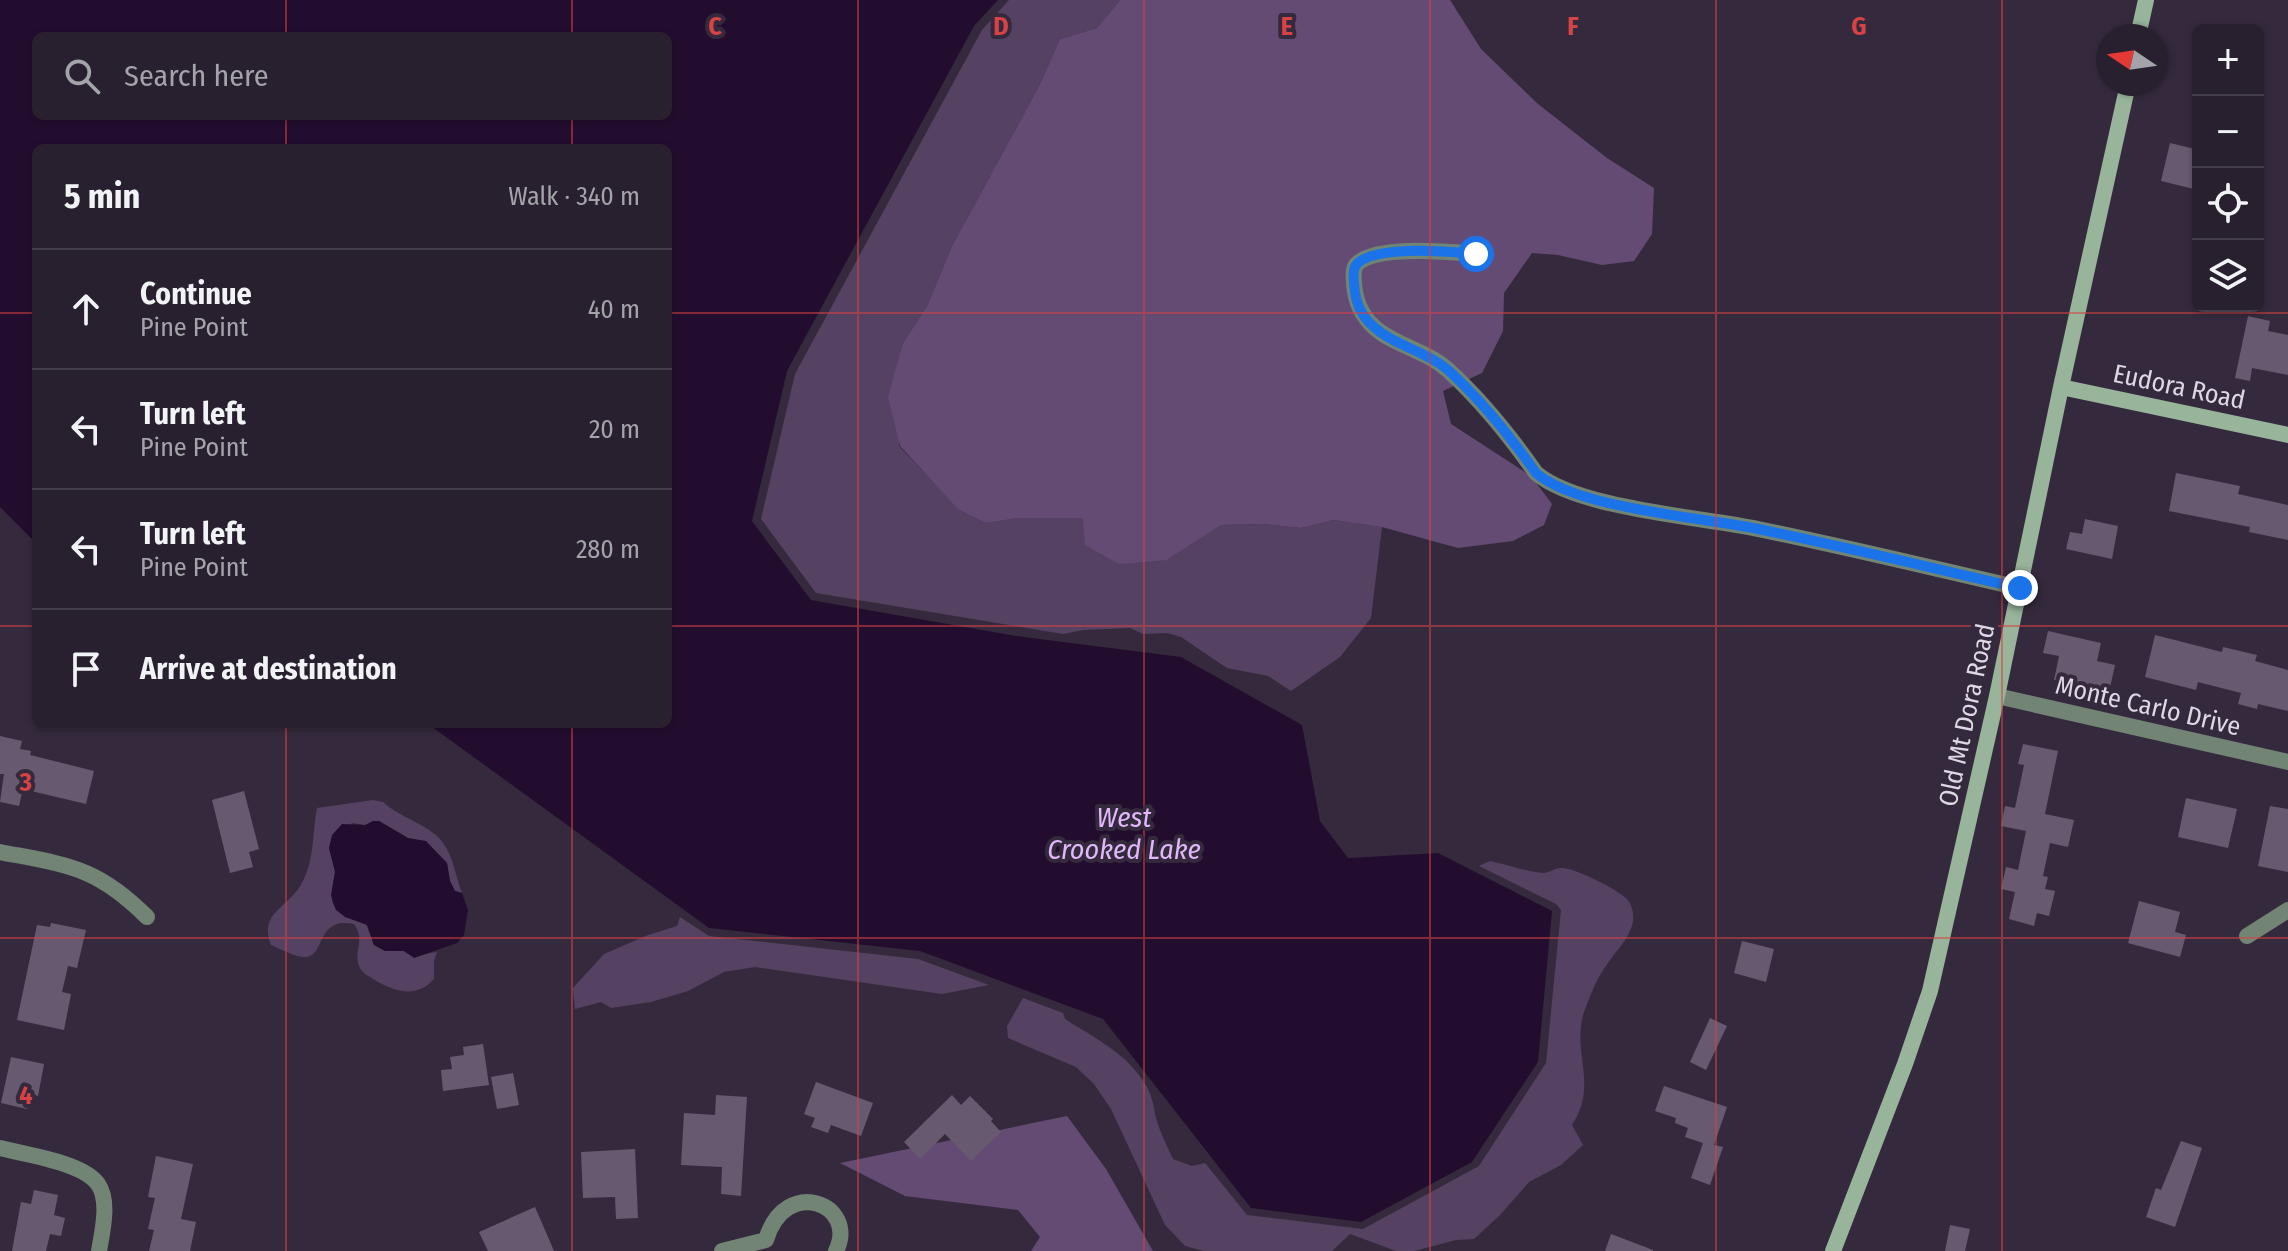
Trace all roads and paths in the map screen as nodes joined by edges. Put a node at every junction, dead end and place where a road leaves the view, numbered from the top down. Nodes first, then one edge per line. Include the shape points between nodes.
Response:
1 (2146, 0) edge
2 (2141, 24) edge
3 (2125, 96) edge
4 (1476, 254) dead end
5 (2061, 387) junction
6 (2288, 435) edge
7 (2020, 588) junction
8 (1997, 696) junction
9 (2288, 762) edge
10 (0, 852) edge
11 (2288, 910) edge
12 (147, 917) dead end
13 (2247, 936) dead end
14 (0, 1148) edge
15 (770, 1245) edge
16 (99, 1251) edge
17 (722, 1251) edge
18 (836, 1251) edge
19 (1833, 1251) edge

1 - 2 street
3 - 5 street, Old Mt Dora Road
4 - 7 street via 1434,250 1365,259 1353,271 1358,306 1386,336 1449,371 1545,481 1603,501 1756,528
5 - 6 street, Eudora Road
5 - 7 street, Old Mt Dora Road
7 - 8 street, Old Mt Dora Road
8 - 9 street, Monte Carlo Drive
8 - 19 street, Old Mt Dora Road via 1930,991
10 - 12 street via 96,876
11 - 13 street
14 - 16 street via 66,1164 100,1185 105,1218
15 - 17 street
15 - 18 street via 773,1221 788,1206 821,1203 833,1213 840,1233

